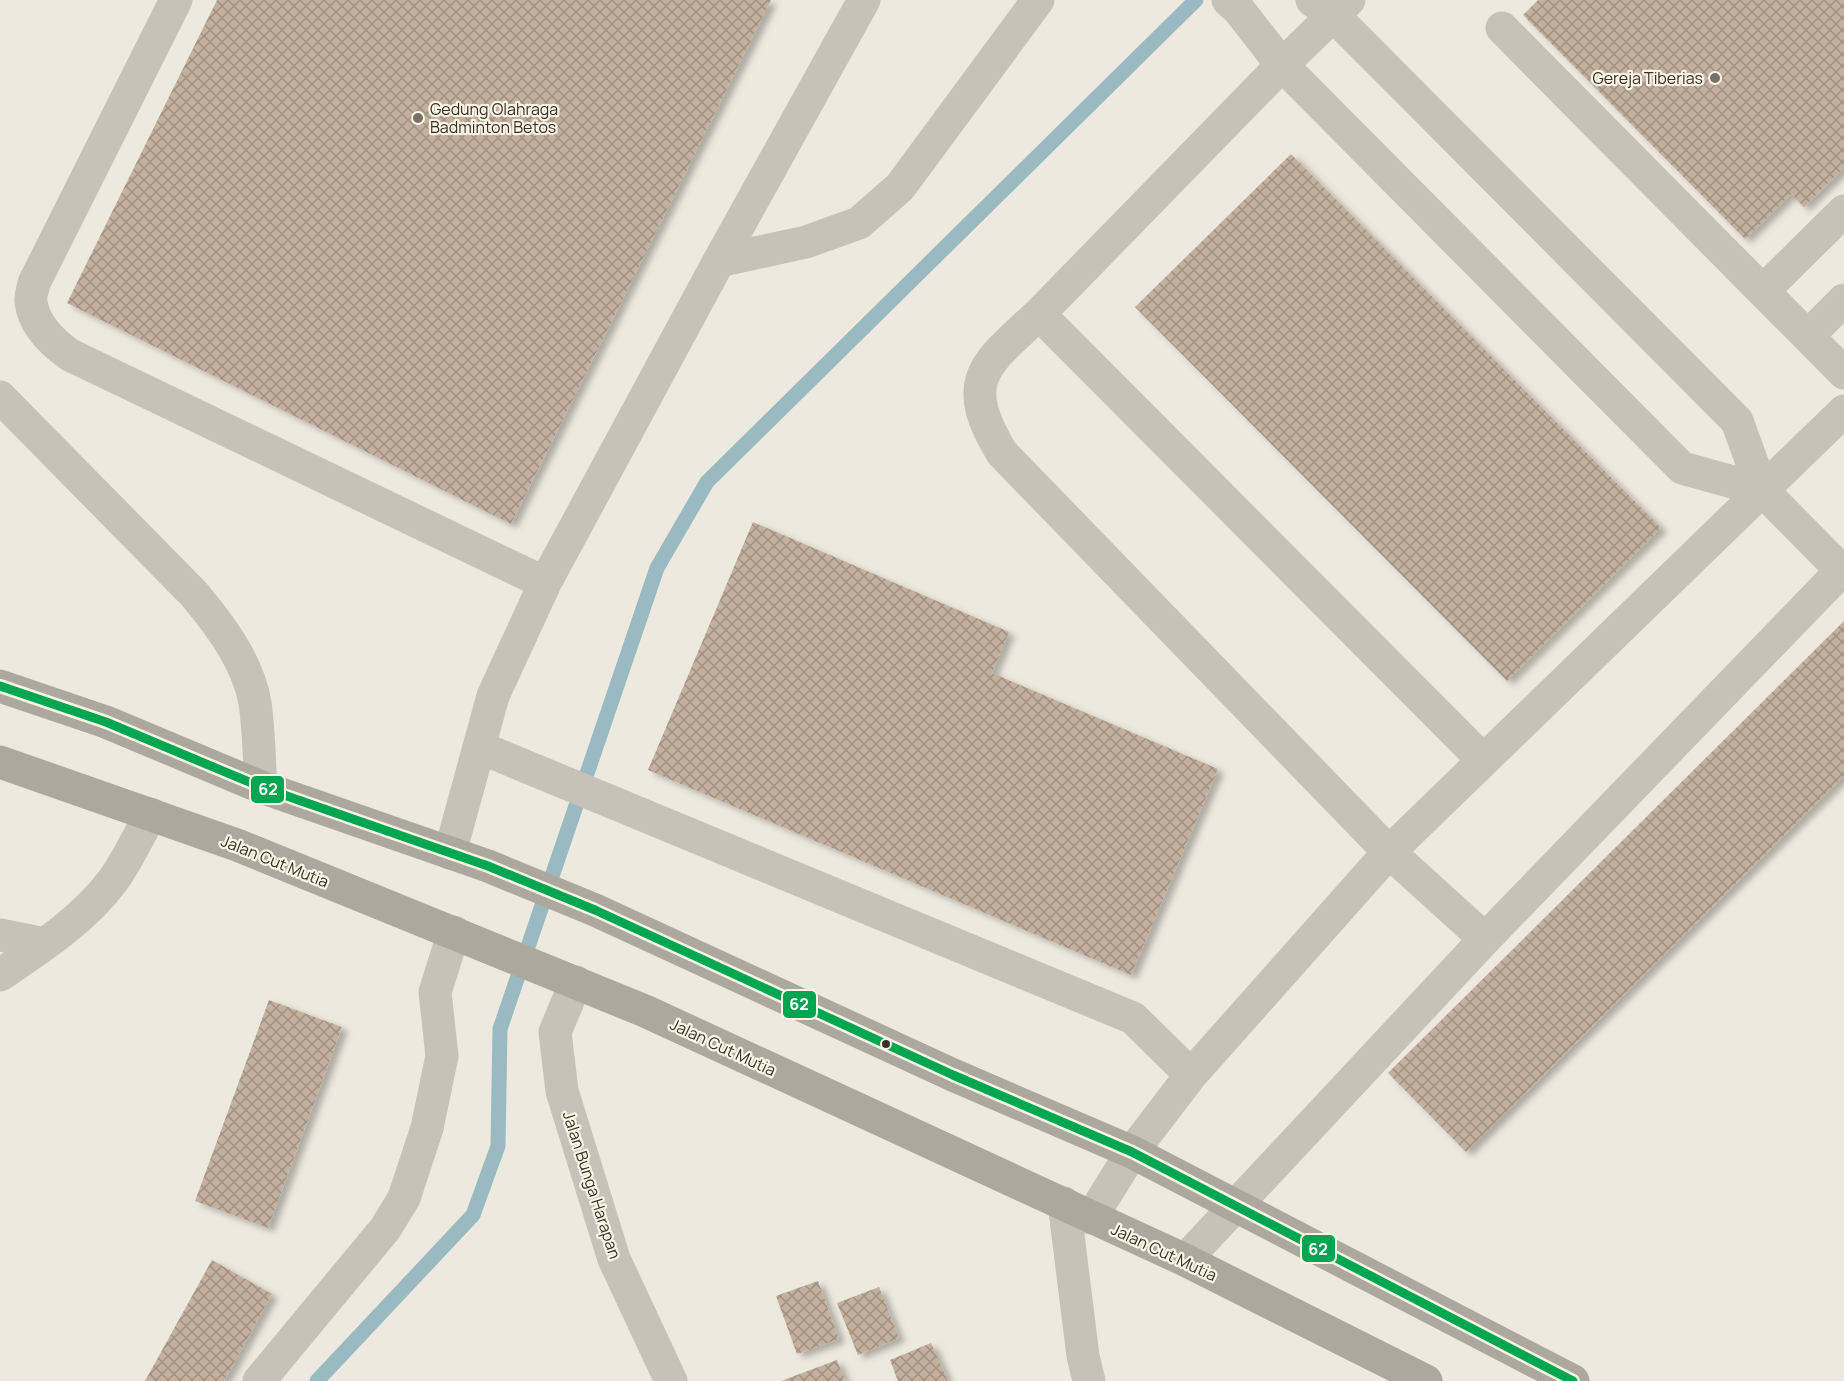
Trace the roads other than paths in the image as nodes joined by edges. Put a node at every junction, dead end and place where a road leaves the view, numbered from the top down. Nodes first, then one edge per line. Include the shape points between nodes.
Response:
1 (176, 0) edge
2 (864, 0) edge
3 (1038, 0) edge
4 (1233, 5) edge
5 (1332, 5) edge
6 (1502, 28) dead end
7 (1282, 65) junction
8 (1844, 211) edge
9 (719, 261) junction
10 (1763, 291) junction
11 (1844, 300) edge
12 (1039, 314) junction
13 (1808, 336) junction
14 (1844, 373) edge
15 (0, 397) edge
16 (1844, 411) edge
17 (1762, 490) junction
18 (1843, 569) edge
19 (545, 583) junction
20 (0, 686) edge
21 (479, 747) junction
22 (1483, 760) junction
23 (0, 762) edge
24 (261, 787) junction
25 (151, 814) junction
26 (1389, 852) junction
27 (450, 853) junction
28 (0, 935) edge
29 (467, 938) junction
30 (1485, 939) junction
31 (45, 944) junction
32 (0, 975) edge
33 (576, 982) junction
34 (1191, 1075) junction
35 (1132, 1152) junction
36 (1235, 1207) junction
37 (1078, 1211) junction
38 (1185, 1260) junction
39 (667, 1380) edge
40 (259, 1381) edge
41 (1089, 1381) edge
42 (1426, 1381) edge
43 (1573, 1381) edge

1 - 19 street via 34,283 30,301 43,331 70,355
2 - 9 street
3 - 9 street via 900,188 859,223 806,243
4 - 7 street
5 - 7 street
5 - 17 street via 1737,421
6 - 10 street
7 - 12 street
7 - 17 street via 1682,468
8 - 10 street
9 - 19 street
10 - 13 street
11 - 13 street
12 - 22 street
12 - 26 street via 983,371 979,392 983,415 1002,453
13 - 14 street
15 - 24 street via 216,621 235,651 255,702
16 - 17 street
17 - 18 street
17 - 22 street
18 - 30 street
19 - 21 street via 493,696
20 - 24 highway via 106,722
21 - 27 street
21 - 34 street via 1133,1018
22 - 26 street
23 - 25 highway, Jalan Cut Mutia
24 - 27 highway
25 - 29 highway, Jalan Cut Mutia
25 - 31 street via 114,879 94,902
26 - 30 street
26 - 34 street
27 - 35 highway via 595,910 952,1075
28 - 31 street
29 - 33 highway, Jalan Cut Mutia
29 - 40 street via 435,992 442,1056 427,1128 404,1198 385,1229
30 - 36 street
31 - 32 street
33 - 37 highway, Jalan Cut Mutia
33 - 39 street, Jalan Bunga Harapan via 555,1032 562,1091 614,1259
34 - 35 street
35 - 36 highway
35 - 37 street
36 - 38 street
36 - 43 highway
37 - 38 highway, Jalan Cut Mutia
37 - 41 street via 1076,1291
38 - 42 highway, Jalan Cut Mutia

